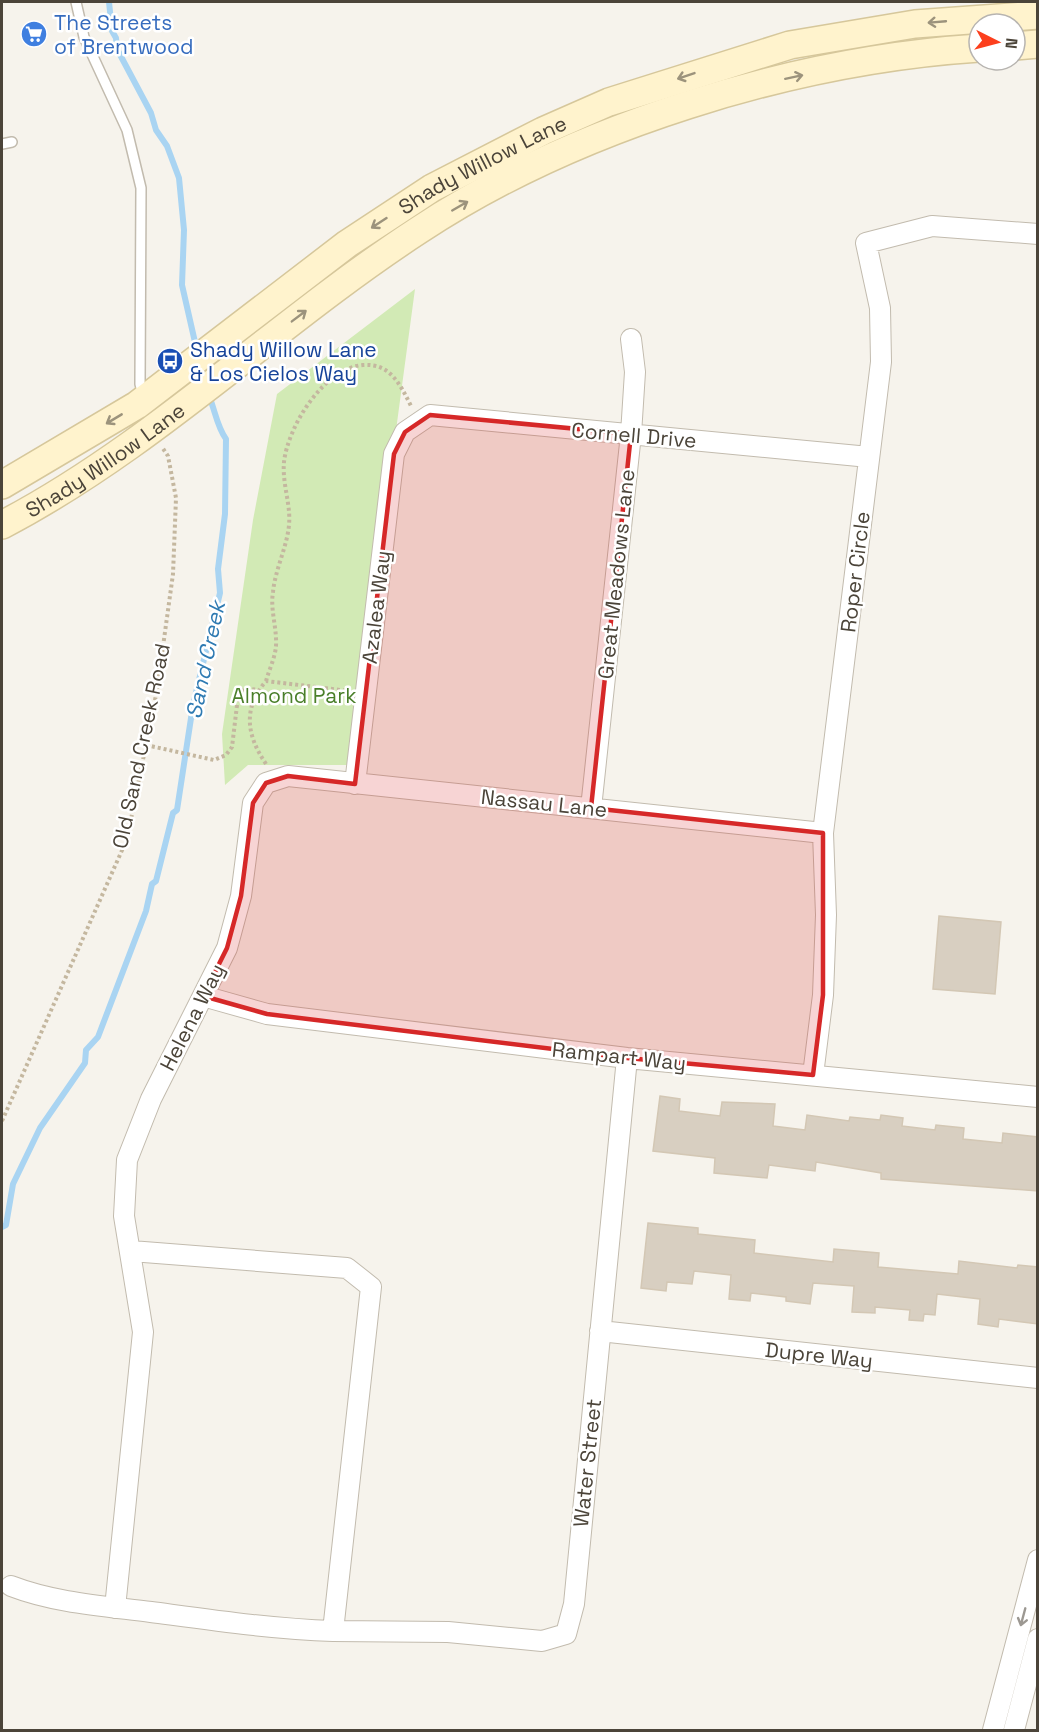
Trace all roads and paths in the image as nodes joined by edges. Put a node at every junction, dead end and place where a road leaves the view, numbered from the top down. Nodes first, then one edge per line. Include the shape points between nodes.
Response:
1 (76, 2) edge
2 (1038, 15) edge
3 (967, 50) edge
4 (730, 62) junction
5 (737, 91) junction
6 (1038, 234) edge
7 (631, 339) dead end
8 (153, 393) junction
9 (412, 427) junction
10 (631, 434) junction
11 (168, 456) dead end
12 (869, 457) junction
13 (2, 485) edge
14 (2, 525) edge
15 (266, 681) junction
16 (258, 690) junction
17 (348, 702) dead end
18 (146, 745) junction
19 (271, 781) junction
20 (355, 784) junction
21 (591, 808) junction
22 (823, 833) junction
23 (203, 996) junction
24 (627, 1058) junction
25 (813, 1075) junction
26 (1038, 1097) edge
27 (2, 1121) edge
28 (131, 1251) junction
29 (600, 1331) junction
30 (1038, 1378) edge
31 (1038, 1560) edge
32 (11, 1586) dead end
33 (114, 1608) junction
34 (333, 1631) junction
35 (1038, 1640) edge
36 (1010, 1667) junction
37 (1034, 1672) edge
38 (993, 1731) edge
39 (1014, 1731) edge

1 - 8 lane via 84,37 127,130 141,188 140,384
2 -> 4 main road, Shady Willow Lane via 915,24 789,45
5 -> 3 main road, Shady Willow Lane via 870,62
4 - 5 main road
4 -> 8 main road, Shady Willow Lane via 609,102 432,188 347,244
14 -> 5 main road, Shady Willow Lane via 108,462 420,229 509,178 594,140
6 - 12 street, Roper Circle via 932,226 866,243 880,308 881,351
7 - 10 street, Great Meadows Lane via 635,372
8 -> 13 main road, Shady Willow Lane
9 - 10 street, Cornell Drive via 430,415
9 - 15 path via 400,385 389,371 374,365 356,366 324,386 297,421 284,464 289,526 273,590 276,648
9 - 20 street, Azalea Way via 394,454
10 - 12 street, Cornell Drive
10 - 21 street, Great Meadows Lane
11 - 18 path, Old Sand Creek Road via 176,498 173,574
12 - 22 street, Roper Circle
15 - 16 path
15 - 17 path via 349,691
16 - 18 path via 244,688 238,697 232,747 214,760
16 - 19 path via 249,733
18 - 27 path, Old Sand Creek Road via 127,839
19 - 20 street, Nassau Lane via 288,777
19 - 23 street, Helena Way via 253,803 241,896 227,948
20 - 21 street, Nassau Lane
21 - 22 street, Nassau Lane
22 - 25 street, Roper Circle via 826,938
23 - 24 street, Rampart Way via 267,1014
23 - 28 street, Helena Way via 151,1099 127,1160 124,1216
24 - 25 street, Rampart Way
24 - 29 street, Water Street
25 - 26 street, Rampart Way
28 - 33 street, Helena Way via 143,1332
28 - 34 street via 347,1268 371,1287
29 - 30 street, Dupre Way
29 - 34 street, Water Street via 574,1604 566,1634 542,1641 448,1632
31 -> 36 street
32 - 33 street via 36,1596
33 - 34 street via 284,1629
35 - 37 street
36 - 37 street
36 - 38 street
37 - 39 street

